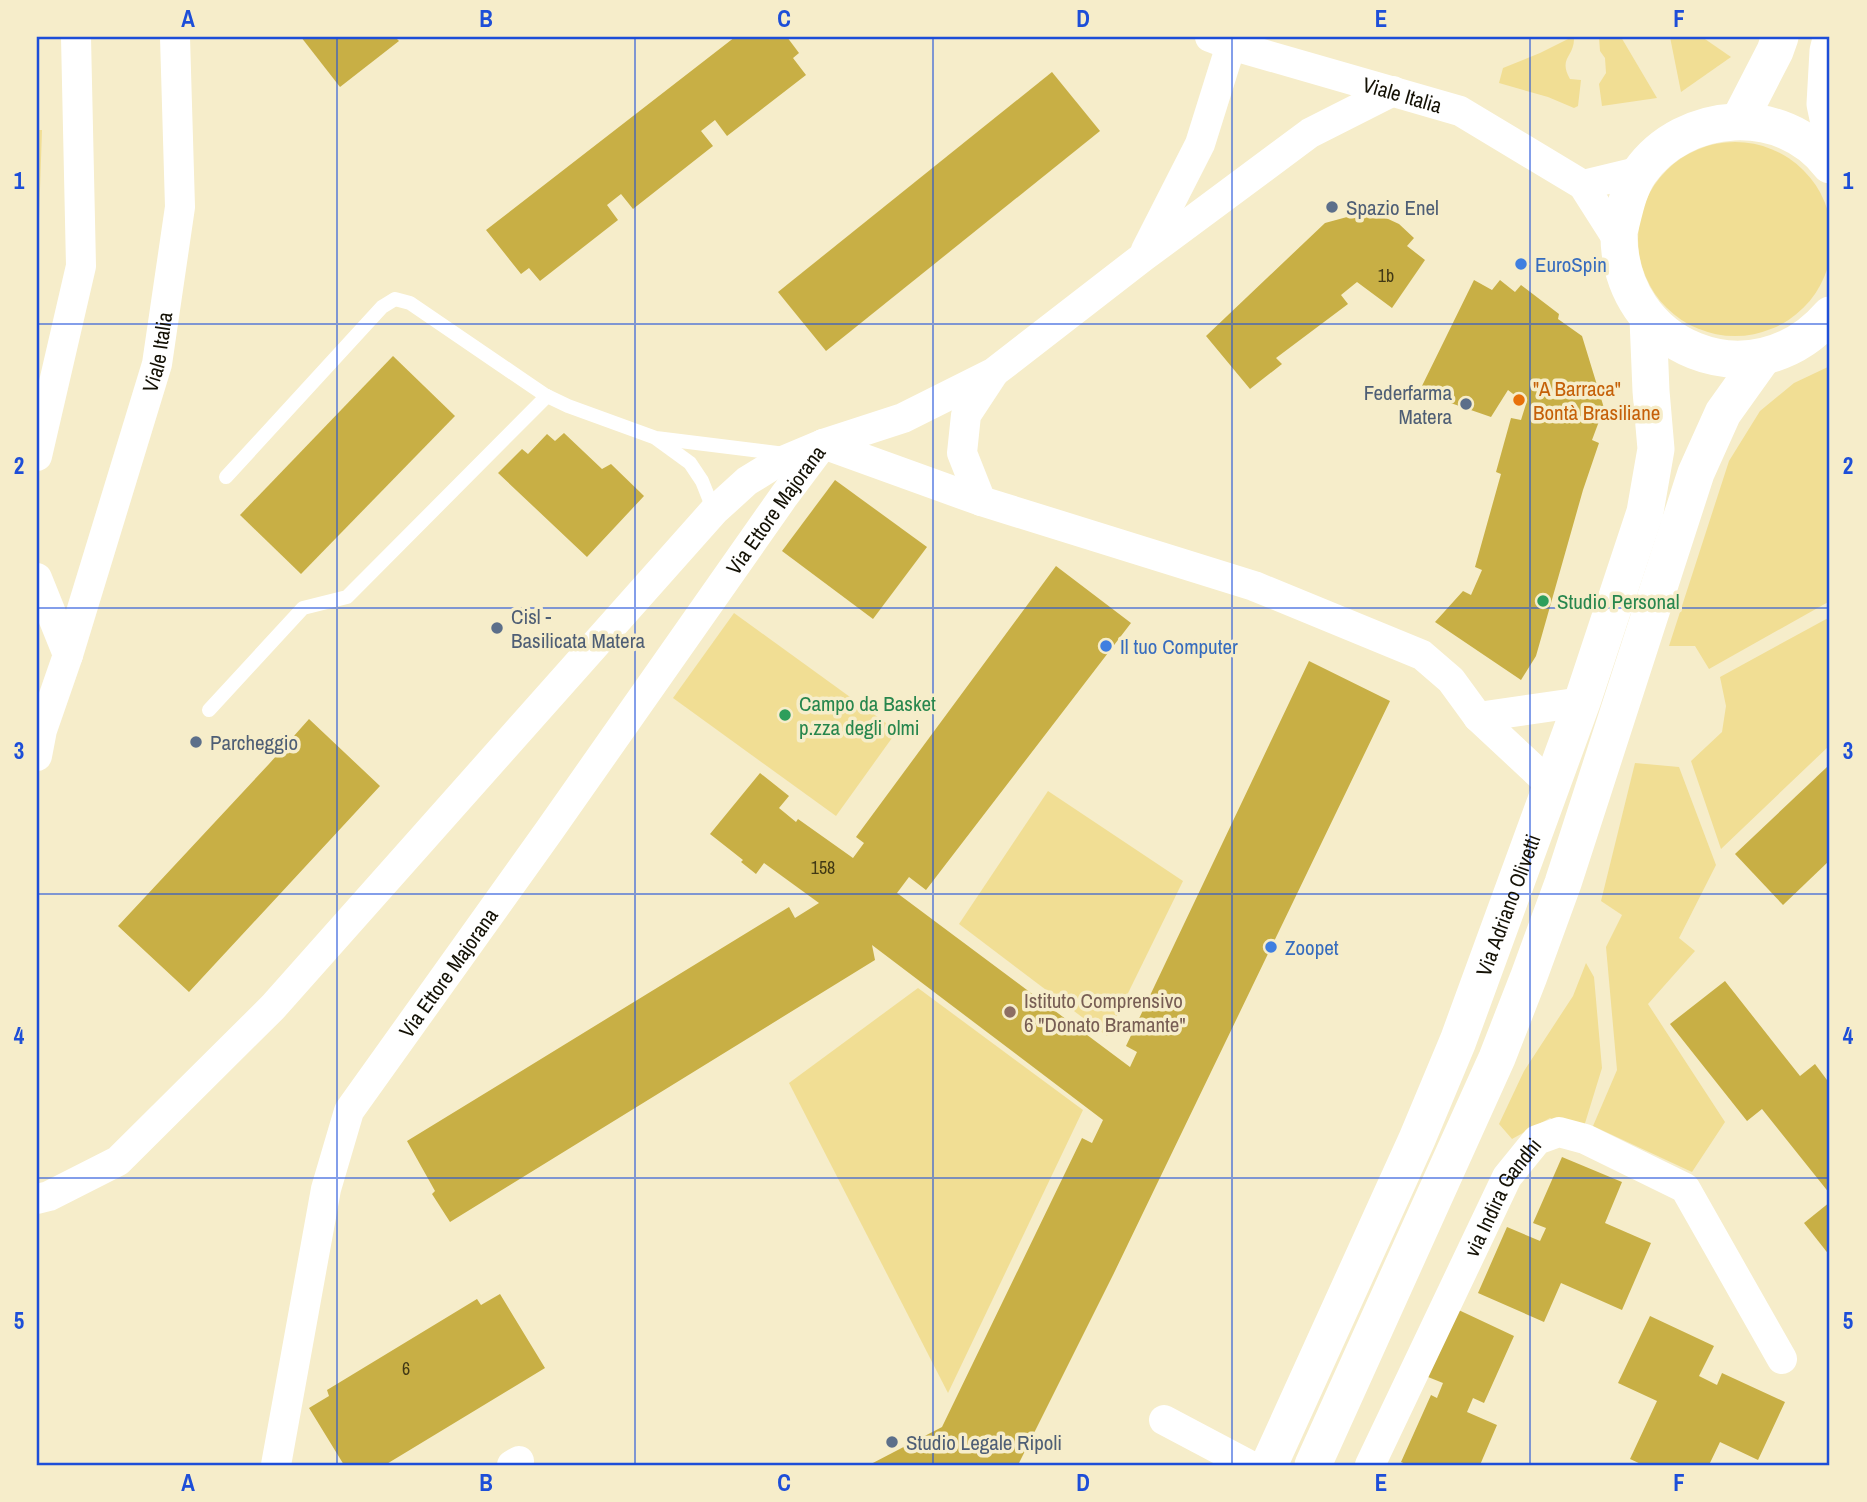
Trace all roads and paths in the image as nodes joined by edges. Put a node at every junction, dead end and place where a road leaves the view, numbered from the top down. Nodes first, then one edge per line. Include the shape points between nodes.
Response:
1 (76, 37) edge
2 (175, 37) edge
3 (1780, 37) edge
4 (1220, 41) edge
5 (1830, 43) edge
6 (1393, 91) junction
7 (1739, 121) junction
8 (1830, 128) edge
9 (1830, 165) edge
10 (1641, 171) junction
11 (1583, 185) junction
12 (1619, 240) junction
13 (1143, 257) junction
14 (1830, 315) edge
15 (1648, 319) junction
16 (1817, 336) edge
17 (1763, 357) junction
18 (993, 373) junction
19 (547, 396) junction
20 (656, 438) junction
21 (823, 444) junction
22 (795, 455) junction
23 (37, 456) edge
24 (226, 477) dead end
25 (981, 501) junction
26 (714, 511) junction
27 (37, 578) edge
28 (68, 655) junction
29 (1582, 702) junction
30 (209, 710) dead end
31 (1478, 717) junction
32 (37, 756) edge
33 (1552, 786) junction
34 (37, 1199) edge
35 (1782, 1359) dead end
36 (1164, 1420) dead end
37 (275, 1465) edge
38 (1249, 1465) edge
39 (1269, 1465) edge
40 (1313, 1465) edge
41 (1370, 1465) edge

1 - 23 street via 81,266
2 - 28 street, Viale Italia via 180,208 157,364
3 - 7 street
4 - 6 street, Viale Italia
4 - 13 street via 1200,144
5 - 8 street via 1825,104
6 - 11 street, Viale Italia via 1460,111
6 - 13 street via 1310,133
7 - 9 street via 1766,124 1795,135
7 - 10 street via 1694,129 1660,150
10 - 11 street
10 - 12 street
11 - 12 street, Viale Italia
12 - 15 street via 1625,280
13 - 18 street
14 - 16 street
15 - 17 street via 1678,344 1714,357
15 - 29 street, Via Adriano Olivetti via 1656,449 1645,512
16 - 17 street
17 - 40 street, Via Adriano Olivetti via 1723,413 1696,473 1530,976
18 - 21 street via 903,418
18 - 25 street via 967,415 962,453
19 - 20 lane
19 - 24 lane via 410,303 395,299 382,307
19 - 30 lane via 348,597 303,608
20 - 22 lane
20 - 26 lane via 690,463
21 - 22 street, Via Ettore Majorana
21 - 25 street
21 - 37 street, Via Ettore Majorana via 349,1111 326,1189
22 - 26 street, Via Ettore Majorana via 747,481
25 - 31 street via 1254,586 1422,655 1451,680
26 - 34 street, Via Ettore Majorana via 273,1007 118,1161
27 - 28 street
28 - 32 street, Viale Italia
29 - 31 street
29 - 33 street, Via Adriano Olivetti
31 - 33 street
33 - 39 street, Via Adriano Olivetti via 1458,1041
35 - 41 street, via Indira Gandhi via 1685,1188 1585,1139 1559,1132 1536,1140 1507,1177
36 - 38 street

